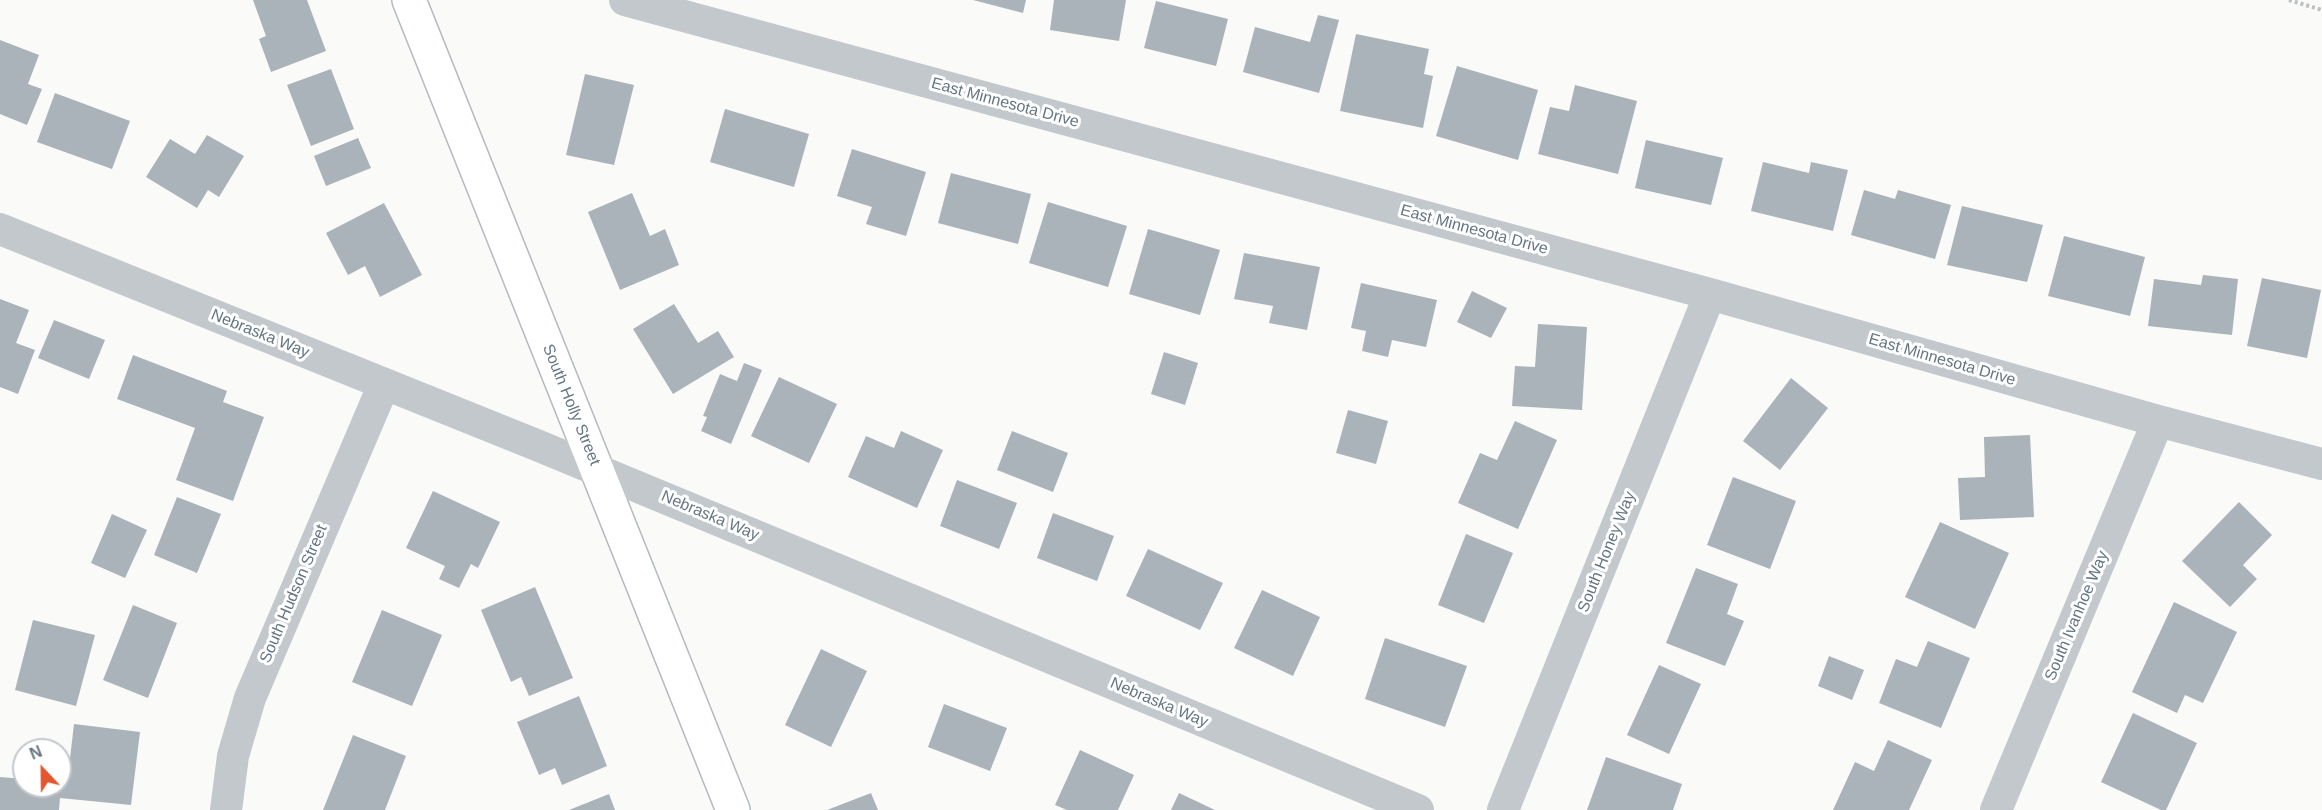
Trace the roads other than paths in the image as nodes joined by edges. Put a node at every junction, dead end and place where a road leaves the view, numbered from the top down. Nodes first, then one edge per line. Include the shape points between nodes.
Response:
1 (409, 0) edge
2 (625, 0) edge
3 (0, 229) edge
4 (1710, 294) junction
5 (384, 384) junction
6 (2157, 421) junction
7 (2322, 464) edge
8 (597, 470) junction
9 (226, 810) edge
10 (733, 810) edge
11 (1418, 810) edge
12 (1503, 810) edge
13 (1996, 810) edge

1 - 8 main road, South Holly Street
2 - 4 street, East Minnesota Drive
3 - 5 street, Nebraska Way
4 - 6 street, East Minnesota Drive
4 - 12 street, South Honey Way
5 - 8 street, Nebraska Way
5 - 9 street, South Hudson Street via 250,698 233,756
6 - 7 street, East Minnesota Drive
6 - 13 street, South Ivanhoe Way
8 - 10 main road, South Holly Street
8 - 11 street, Nebraska Way

